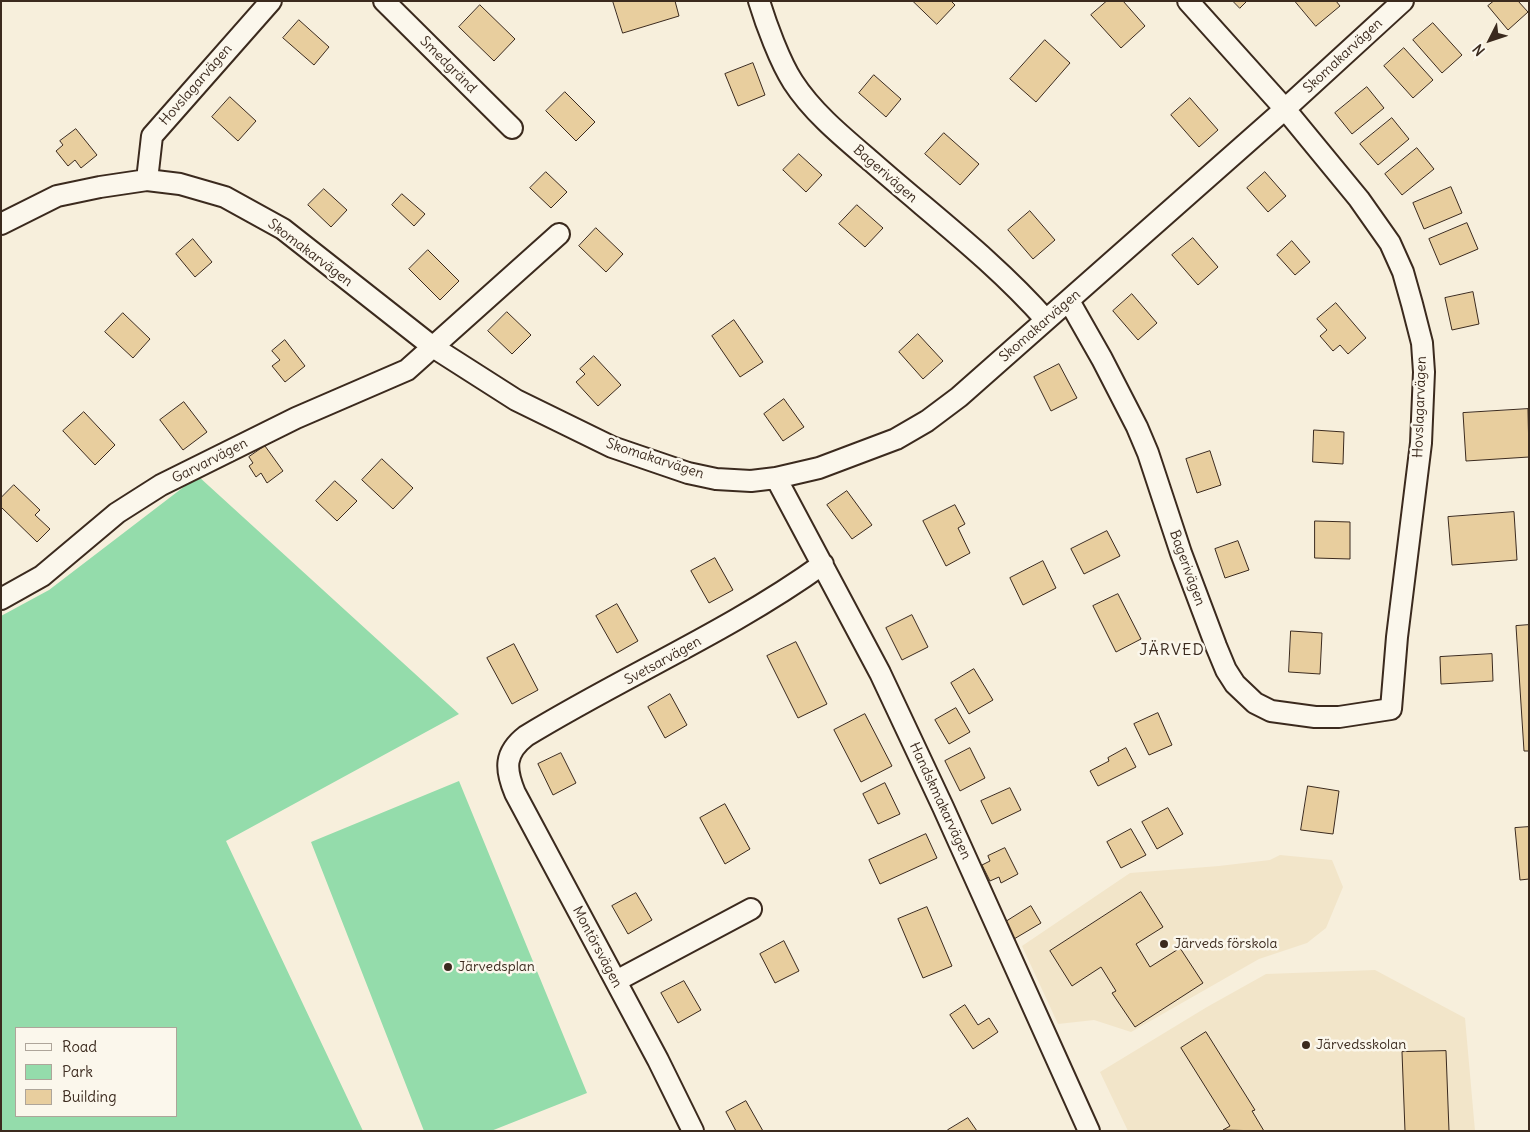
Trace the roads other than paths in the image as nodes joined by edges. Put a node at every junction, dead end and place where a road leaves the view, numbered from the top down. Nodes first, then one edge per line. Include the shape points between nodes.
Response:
1 (270, 1) edge
2 (384, 1) edge
3 (759, 1) edge
4 (1188, 1) edge
5 (1403, 1) edge
6 (1285, 109) junction
7 (512, 128) dead end
8 (147, 180) junction
9 (1, 224) edge
10 (559, 234) dead end
11 (1069, 301) junction
12 (1046, 320) junction
13 (433, 347) junction
14 (776, 478) junction
15 (824, 564) junction
16 (1, 599) edge
17 (1391, 709) joint
18 (508, 761) joint
19 (751, 909) dead end
20 (616, 981) junction
21 (693, 1131) edge
22 (1089, 1131) edge

1 - 8 street, Hovslagarvägen via 152,136
2 - 7 street, Smedgränd
3 - 12 street, Bagerivägen via 788,73 814,109 983,256
4 - 6 street, Hovslagarvägen
5 - 6 street, Skomakarvägen
6 - 11 street, Skomakarvägen
6 - 17 street, Hovslagarvägen via 1390,243 1402,272 1422,343 1424,372 1420,443
8 - 9 street, Skomakarvägen via 57,196
8 - 13 street, Skomakarvägen via 180,184 225,197 283,229
10 - 13 street, Garvarvägen
11 - 12 street, Skomakarvägen
11 - 17 street, Bagerivägen via 1137,427 1216,646 1235,684 1255,703 1271,711 1339,718
12 - 14 street, Skomakarvägen via 927,421 896,439 836,462
13 - 14 street, Skomakarvägen via 516,400 612,447 716,479 751,481
13 - 16 street, Garvarvägen via 407,370 296,418 161,485 117,513 42,576
14 - 15 street, Handskmakarvägen
15 - 18 street, Svetsarvägen via 729,624 526,736 514,746
15 - 22 street, Handskmakarvägen via 880,673 947,816
18 - 20 street, Montörsvägen via 515,792
19 - 20 street
20 - 21 street, Montörsvägen

